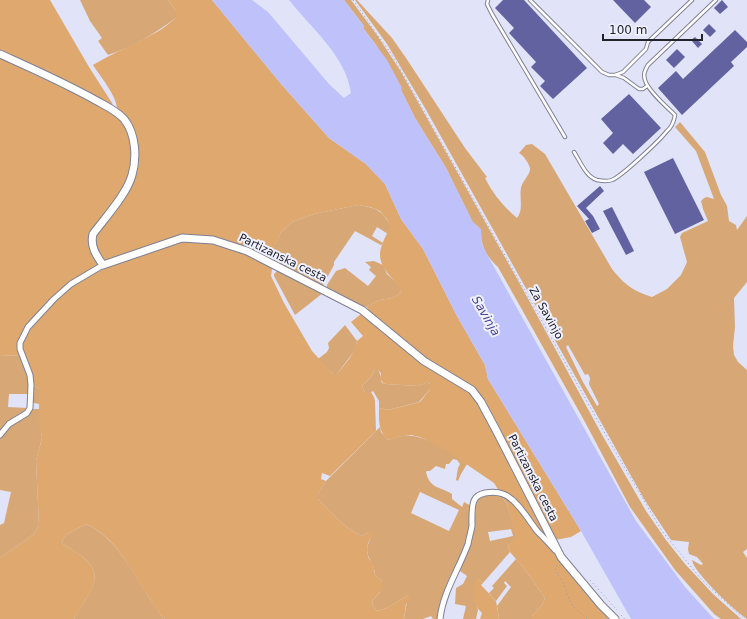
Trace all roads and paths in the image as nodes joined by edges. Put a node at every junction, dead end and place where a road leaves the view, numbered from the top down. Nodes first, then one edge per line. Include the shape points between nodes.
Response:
1 (353, 0) edge
2 (488, 0) edge
3 (530, 0) edge
4 (692, 0) edge
5 (716, 0) edge
6 (0, 54) edge
7 (616, 75) junction
8 (647, 86) junction
9 (565, 137) dead end
10 (574, 152) dead end
11 (103, 265) junction
12 (0, 435) edge
13 (560, 556) junction
14 (589, 579) dead end
15 (440, 619) edge
16 (587, 619) edge
17 (615, 619) edge
18 (625, 619) edge
19 (744, 619) edge

1 - 19 path, Za Savinjo via 394,58 662,531 701,579
2 - 9 lane via 487,4 492,14
3 - 7 lane via 602,72
4 - 7 lane via 648,42 646,49 623,72
5 - 8 lane via 648,65 644,75
6 - 11 street via 116,111 131,131 135,157 132,176 91,242
7 - 8 lane via 639,89
8 - 10 lane via 675,115 674,121 668,131 622,173 613,180 596,179 589,175
11 - 12 street via 71,284 28,328 20,343 20,349 30,375 30,408 27,413 9,424
11 - 13 street, Partizanska cesta via 182,238 213,240 247,252 362,310 424,361 472,390 496,430
13 - 15 street, Partizanska cesta via 512,499 495,492 480,495 473,502 468,541 451,582
13 - 16 path via 555,571 561,577 573,606
13 - 17 street, Partizanska cesta
14 - 18 path

